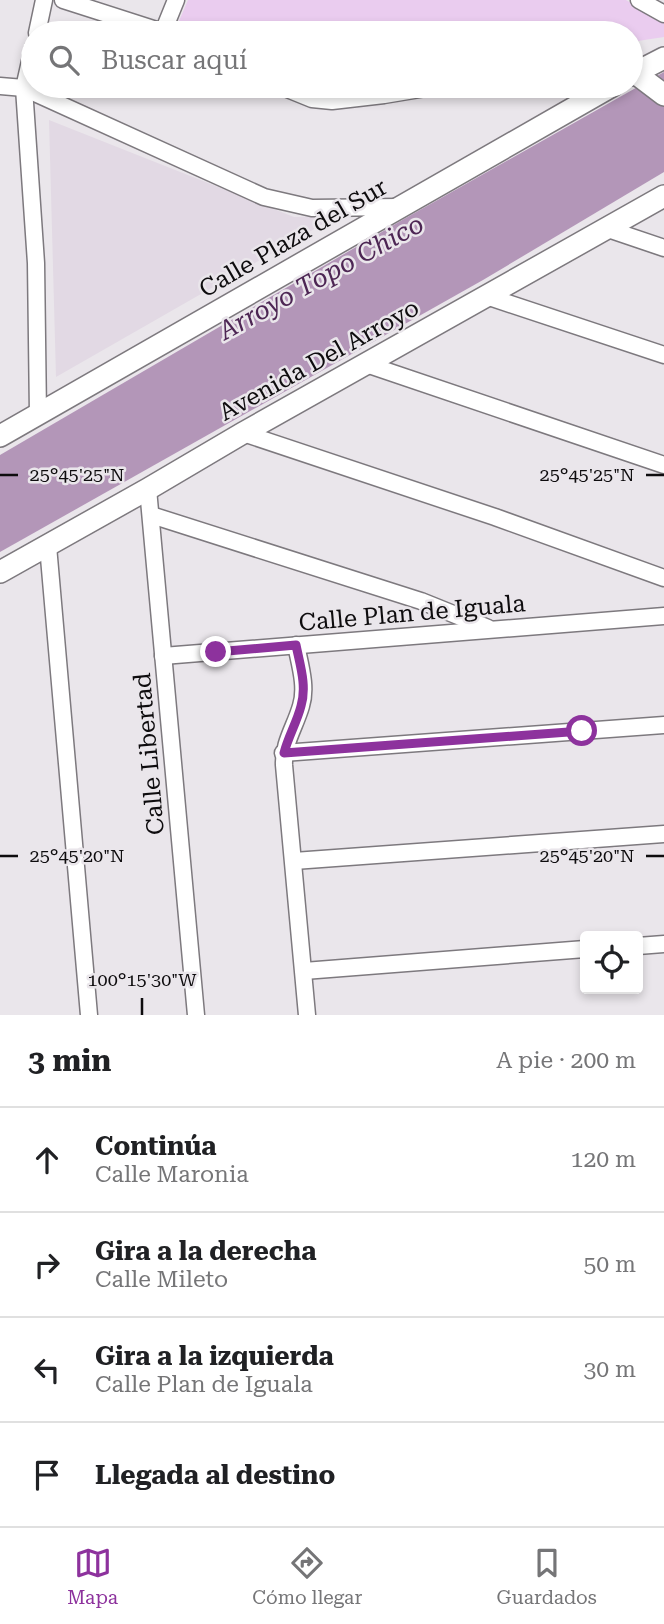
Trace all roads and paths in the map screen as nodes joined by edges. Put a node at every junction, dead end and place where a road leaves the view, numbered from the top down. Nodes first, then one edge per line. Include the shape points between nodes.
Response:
1 (44, 0) edge
2 (63, 0) edge
3 (176, 0) edge
4 (639, 0) edge
5 (664, 14) edge
6 (40, 21) edge
7 (128, 21) edge
8 (169, 21) edge
9 (664, 58) edge
10 (643, 68) edge
11 (643, 80) edge
12 (0, 86) edge
13 (21, 88) edge
14 (660, 92) edge
15 (25, 98) edge
16 (46, 98) edge
17 (310, 98) edge
18 (358, 98) edge
19 (591, 98) edge
20 (664, 196) edge
21 (399, 207) junction
22 (604, 228) junction
23 (664, 248) edge
24 (486, 296) junction
25 (664, 355) edge
26 (366, 364) junction
27 (38, 415) junction
28 (243, 433) junction
29 (0, 436) edge
30 (664, 465) edge
31 (148, 489) junction
32 (150, 515) junction
33 (48, 546) junction
34 (0, 572) edge
35 (664, 578) edge
36 (664, 616) edge
37 (494, 630) junction
38 (296, 645) junction
39 (163, 656) junction
40 (664, 725) edge
41 (284, 753) junction
42 (664, 834) edge
43 (294, 861) junction
44 (664, 944) edge
45 (643, 946) edge
46 (580, 949) edge
47 (304, 971) junction
48 (89, 1015) edge
49 (196, 1015) edge
50 (307, 1015) edge

1 - 6 street
2 - 7 street
3 - 8 street
4 - 5 street
9 - 10 street
11 - 14 street
12 - 13 street
15 - 27 street via 36,263
16 - 21 street via 264,197 313,208
17 - 18 street
19 - 21 street, Calle Plaza del Sur
20 - 22 street, Avenida Del Arroyo
21 - 27 street, Calle Plaza del Sur
22 - 23 street
22 - 24 street, Avenida Del Arroyo
24 - 25 street
24 - 26 street, Avenida Del Arroyo
26 - 28 street, Avenida Del Arroyo
26 - 30 street
27 - 29 street, Calle Plaza del Sur
28 - 31 street, Avenida Del Arroyo
28 - 35 street
31 - 32 street, Calle Libertad
31 - 33 street, Avenida Del Arroyo
32 - 37 street via 421,600
32 - 39 street, Calle Libertad
33 - 34 street, Avenida Del Arroyo
33 - 48 street
36 - 37 street, Calle Plan de Iguala
37 - 38 street, Calle Plan de Iguala
38 - 39 street, Calle Plan de Iguala
38 - 41 street via 304,692
39 - 49 street, Calle Libertad
40 - 41 street
41 - 43 street
42 - 43 street
43 - 47 street
44 - 45 street
46 - 47 street
47 - 50 street

